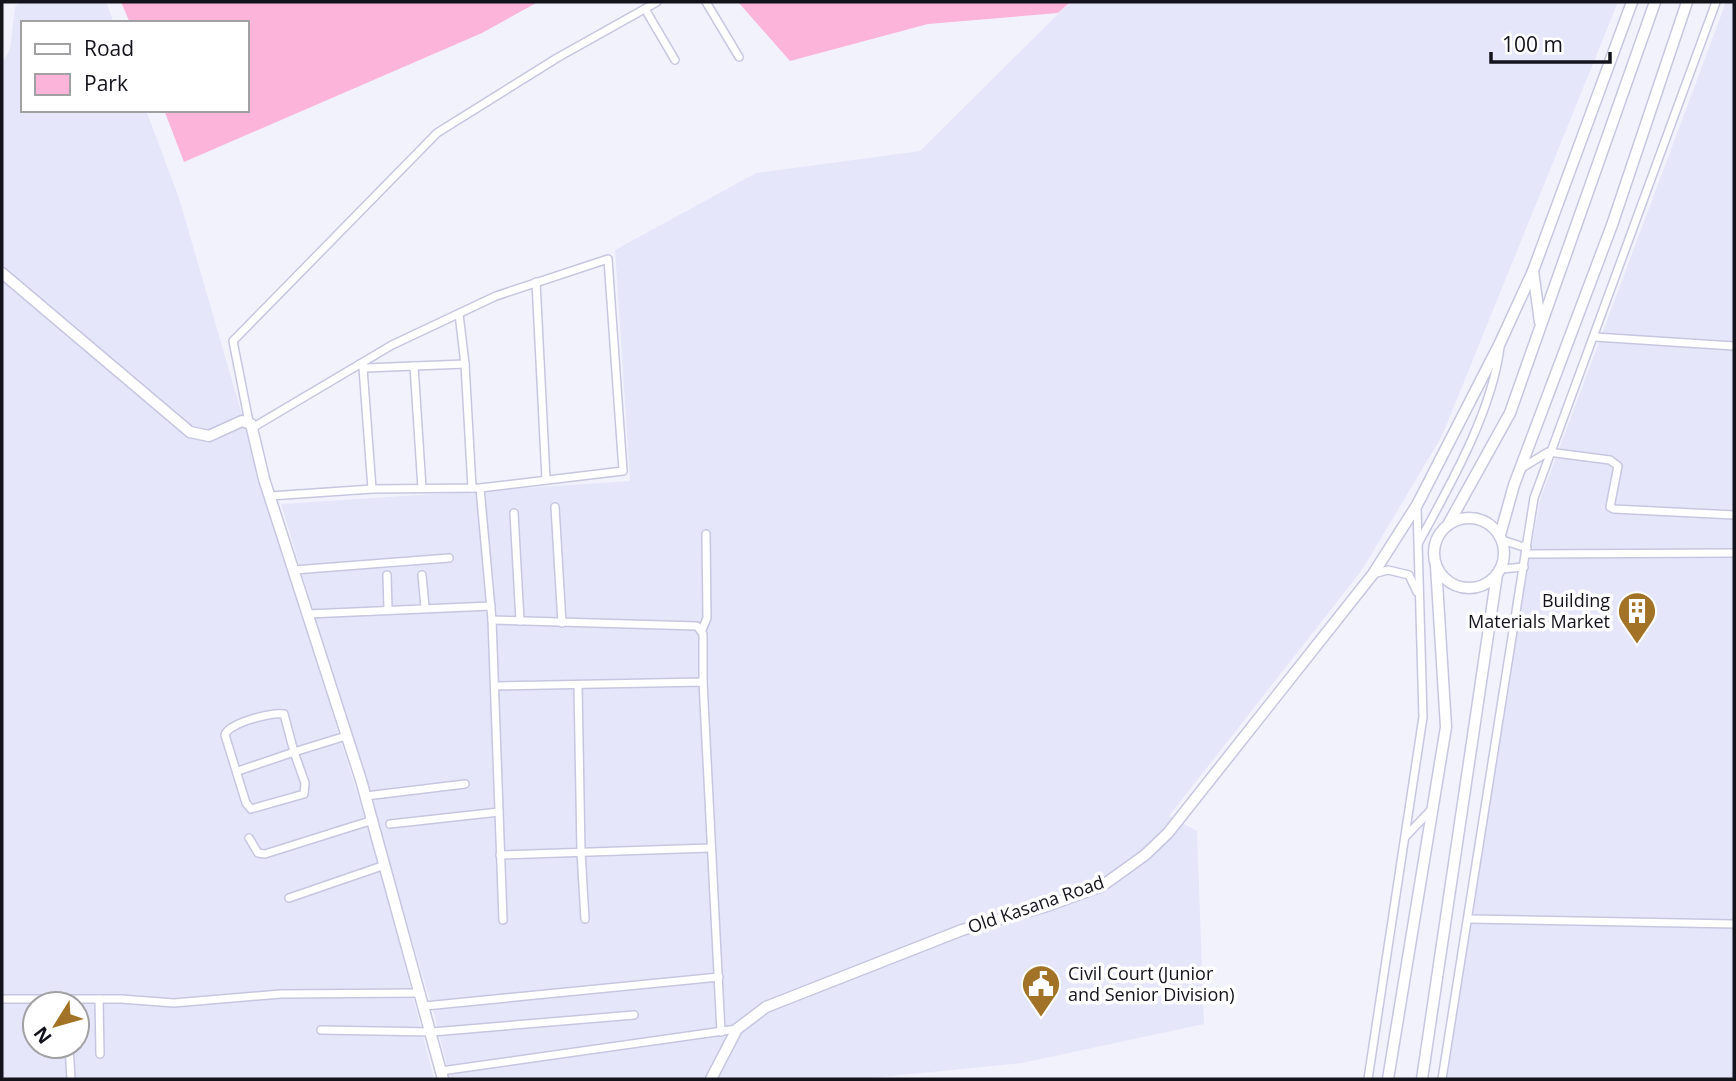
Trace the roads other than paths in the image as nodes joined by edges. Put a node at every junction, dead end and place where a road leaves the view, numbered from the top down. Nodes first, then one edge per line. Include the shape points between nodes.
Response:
1 (657, 2) edge
2 (706, 2) edge
3 (1632, 2) edge
4 (1655, 2) edge
5 (1687, 2) edge
6 (1716, 2) edge
7 (645, 9) junction
8 (738, 57) dead end
9 (675, 60) dead end
10 (1533, 271) junction
11 (2, 273) edge
12 (536, 282) junction
13 (459, 314) junction
14 (1540, 329) junction
15 (1595, 337) junction
16 (1500, 343) junction
17 (1734, 346) edge
18 (465, 364) junction
19 (361, 366) junction
20 (414, 366) junction
21 (250, 425) junction
22 (1548, 452) junction
23 (1520, 470) junction
24 (546, 479) junction
25 (422, 488) junction
26 (476, 488) junction
27 (372, 489) junction
28 (270, 496) junction
29 (1417, 505) junction
30 (555, 507) dead end
31 (514, 513) dead end
32 (1734, 516) edge
33 (1449, 523) junction
34 (706, 534) dead end
35 (1501, 538) junction
36 (1419, 543) junction
37 (1526, 551) junction
38 (1734, 553) edge
39 (449, 558) dead end
40 (1436, 566) junction
41 (1524, 567) junction
42 (294, 570) junction
43 (1499, 572) junction
44 (1373, 574) junction
45 (387, 575) dead end
46 (422, 575) dead end
47 (1420, 603) junction
48 (491, 606) junction
49 (425, 607) junction
50 (387, 609) junction
51 (308, 614) junction
52 (492, 620) junction
53 (520, 621) junction
54 (562, 622) junction
55 (702, 630) junction
56 (703, 682) junction
57 (578, 685) junction
58 (495, 686) junction
59 (346, 736) junction
60 (294, 752) junction
61 (238, 771) junction
62 (465, 784) dead end
63 (366, 796) junction
64 (1431, 810) junction
65 (499, 812) junction
66 (373, 820) junction
67 (390, 824) dead end
68 (249, 838) dead end
69 (1404, 838) junction
70 (710, 848) junction
71 (581, 852) junction
72 (500, 855) junction
73 (385, 865) junction
74 (289, 898) dead end
75 (585, 919) dead end
76 (1468, 919) junction
77 (503, 920) dead end
78 (1734, 924) edge
79 (719, 977) junction
80 (421, 993) junction
81 (2, 999) edge
82 (99, 999) junction
83 (21, 1000) edge
84 (91, 1000) edge
85 (425, 1006) junction
86 (634, 1015) dead end
87 (737, 1029) junction
88 (321, 1030) dead end
89 (432, 1032) junction
90 (721, 1032) junction
91 (100, 1055) dead end
92 (70, 1060) edge
93 (442, 1075) edge
94 (71, 1079) edge
95 (710, 1079) edge
96 (1368, 1079) edge
97 (1388, 1079) edge
98 (1422, 1079) edge
99 (1442, 1079) edge

1 - 7 street
2 - 8 street
3 - 10 street, Old Kasana Road
4 - 14 street
5 - 23 street via 1612,225
6 - 15 street
7 - 9 street
7 - 21 street via 437,133 233,341
10 - 14 street
10 - 16 street, Old Kasana Road
11 - 21 street via 190,432 209,436 242,421
12 - 13 street
12 - 24 street
12 - 24 street via 608,259 623,471
13 - 18 street
13 - 19 street
14 - 33 street via 1510,413
15 - 17 street
15 - 22 street
16 - 29 street, Old Kasana Road
16 - 36 street via 1466,451
18 - 20 street
18 - 26 street
19 - 20 street
19 - 21 street
19 - 27 street
20 - 25 street
21 - 28 street
22 - 23 street
22 - 32 street via 1615,462 1618,477 1609,504 1614,509
22 - 37 street via 1534,498
23 - 35 street
24 - 26 street
25 - 26 street
25 - 27 street
26 - 48 street
27 - 28 street
28 - 42 street
29 - 36 street
29 - 44 street, Old Kasana Road
30 - 54 street
31 - 53 street
33 - 35 street via 1477,518 1490,524
33 - 40 street via 1434,548
34 - 55 street via 708,618
35 - 37 street
35 - 43 street via 1505,554
36 - 47 street
37 - 38 street
37 - 41 street
39 - 42 street
40 - 43 street via 1450,583 1466,588 1483,586
40 - 64 street via 1446,727
41 - 43 street
41 - 76 street
42 - 51 street
43 - 98 street
44 - 47 street via 1388,570 1409,575
44 - 87 street, Old Kasana Road via 1168,833 1113,879 811,987 766,1007
45 - 50 street
46 - 49 street
47 - 69 street via 1423,717
48 - 49 street
48 - 52 street
49 - 50 street
50 - 51 street
51 - 59 street
52 - 53 street
52 - 58 street
53 - 54 street
54 - 55 street
55 - 56 street
56 - 57 street
56 - 70 street
57 - 58 street
57 - 71 street
58 - 65 street
59 - 60 street
59 - 63 street
60 - 61 street
60 - 61 street via 306,788 300,796 251,809
60 - 61 street via 284,714 231,727 225,735
62 - 63 street
63 - 66 street
64 - 69 street
64 - 97 street
65 - 67 street
65 - 72 street
66 - 68 street via 265,854 258,853
66 - 73 street
69 - 96 street
70 - 71 street
70 - 79 street
71 - 72 street
71 - 75 street
72 - 77 street
73 - 74 street
73 - 80 street
76 - 78 street
76 - 99 street
79 - 85 street
79 - 90 street
80 - 82 street via 256,995 174,1003
80 - 85 street
81 - 83 street
82 - 84 street
82 - 91 street
85 - 89 street
86 - 89 street
87 - 90 street
87 - 95 street, Old Kasana Road
88 - 89 street
89 - 93 street
90 - 93 street
92 - 94 street

